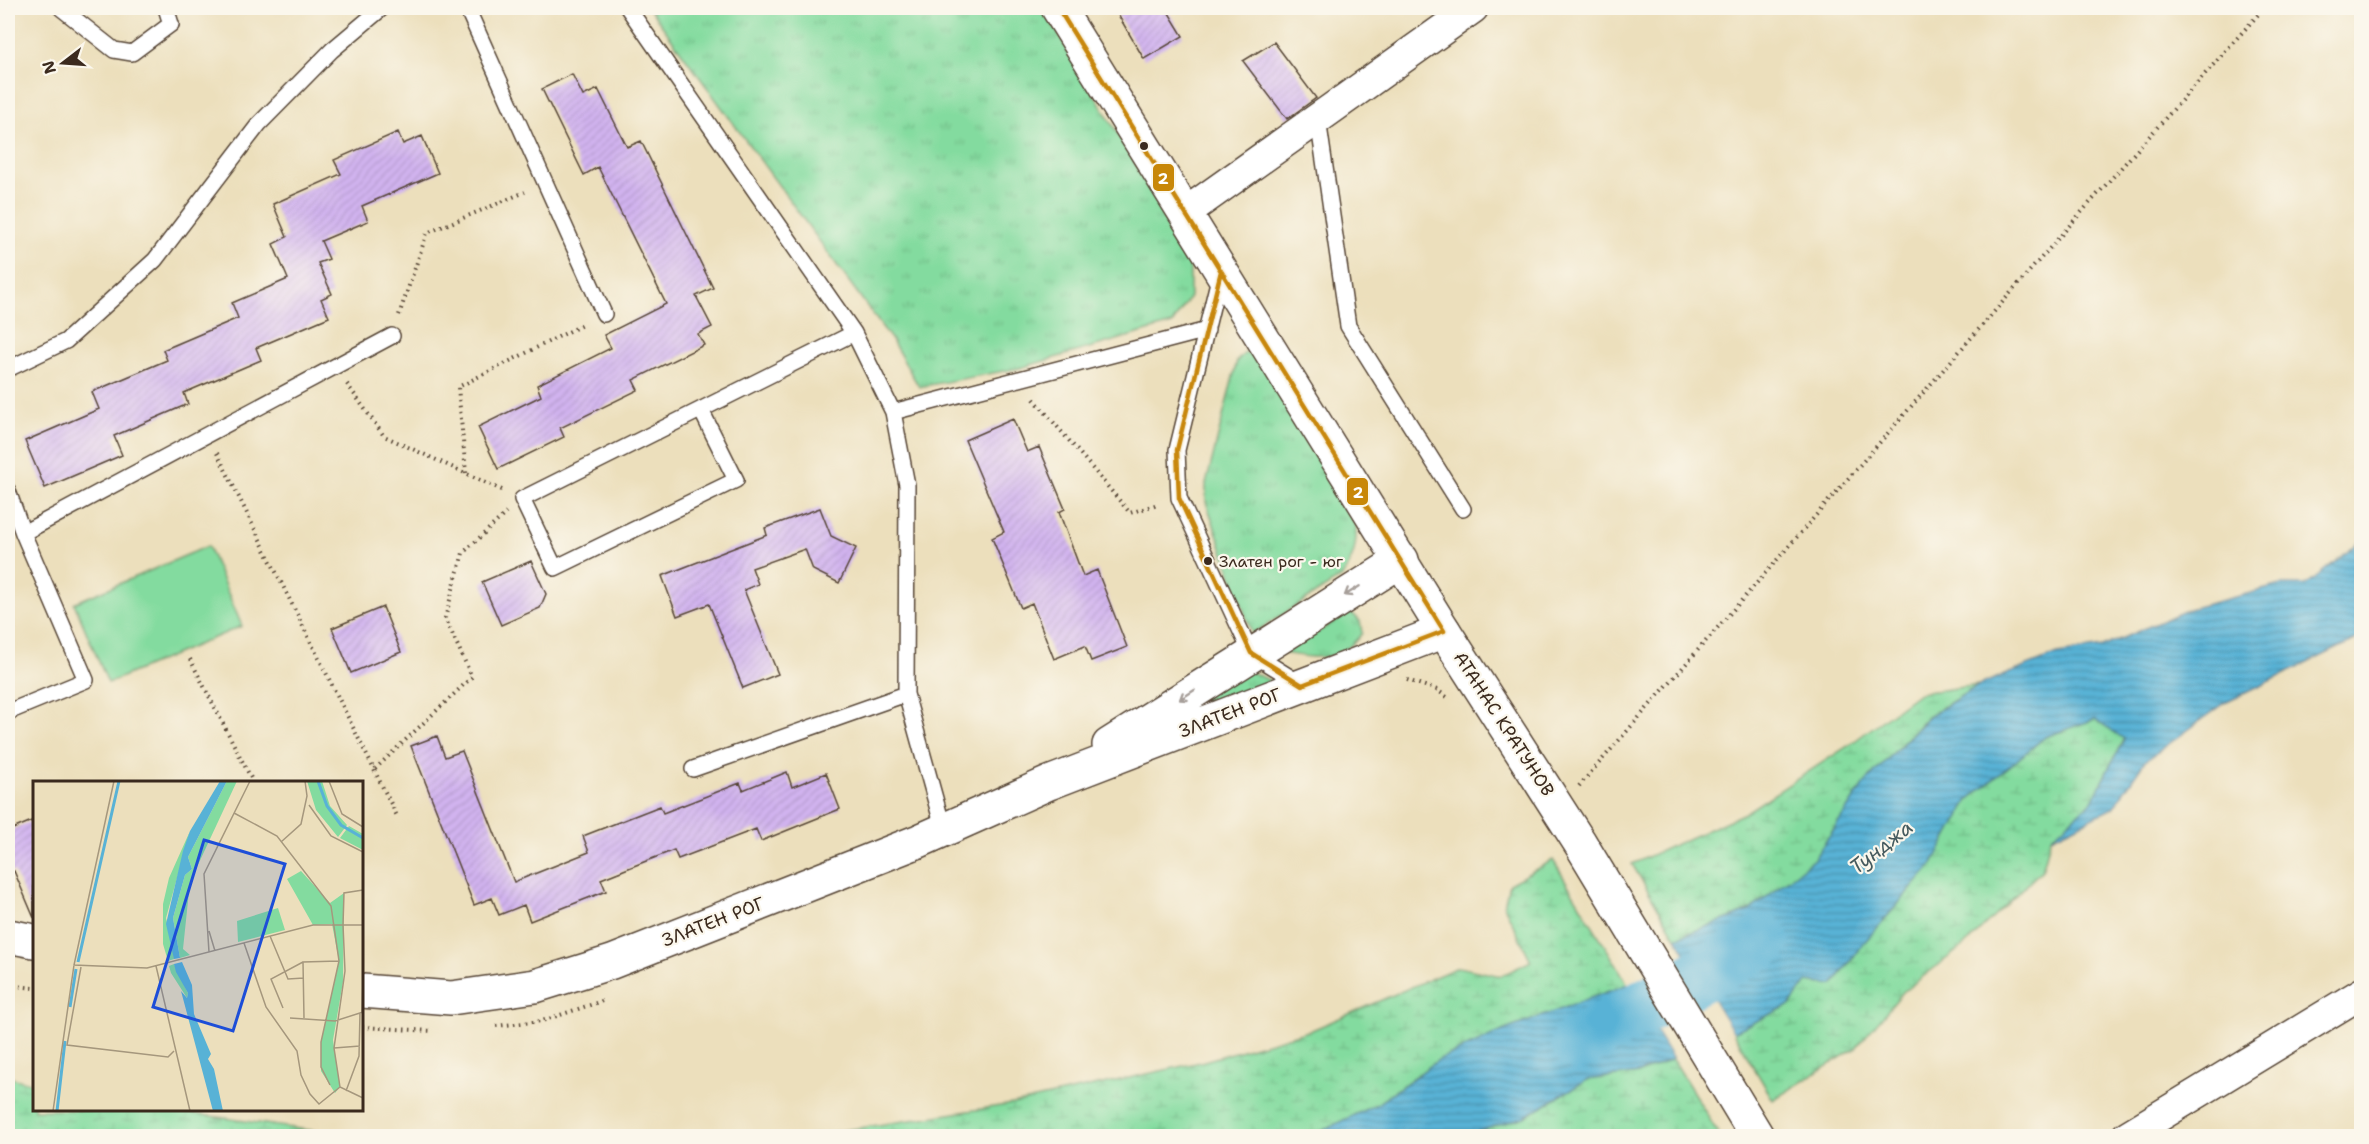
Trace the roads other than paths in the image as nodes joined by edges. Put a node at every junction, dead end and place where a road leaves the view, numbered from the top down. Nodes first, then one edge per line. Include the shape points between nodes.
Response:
1 (61, 8) edge
2 (166, 8) edge
3 (382, 8) edge
4 (467, 8) edge
5 (628, 8) edge
6 (1058, 8) edge
7 (1473, 8) edge
8 (1318, 119) junction
9 (1185, 213) junction
10 (1221, 271) junction
11 (604, 314) road end
12 (1207, 330) junction
13 (854, 333) junction
14 (392, 336) road end
15 (8, 369) edge
16 (701, 410) junction
17 (893, 412) junction
18 (8, 491) edge
19 (1463, 509) dead end
20 (23, 533) junction
21 (1402, 561) junction
22 (1444, 631) junction
23 (1251, 653) junction
24 (1302, 685) junction
25 (906, 694) junction
26 (8, 712) edge
27 (693, 769) dead end
28 (1049, 783) junction
29 (944, 831) junction
30 (8, 936) edge
31 (33, 941) edge
32 (363, 991) edge
33 (2361, 993) edge
34 (1758, 1137) edge
35 (2127, 1137) edge

1 - 2 lane via 114,50 132,53 171,24
3 - 15 lane via 332,50 260,124 155,260 66,340
4 - 11 lane
5 - 13 lane
6 - 9 street, АТАНАС КРАТУНОВ
7 - 8 street
8 - 9 street
8 - 19 lane via 1348,326
9 - 10 street, АТАНАС КРАТУНОВ
10 - 12 lane
10 - 21 street, АТАНАС КРАТУНОВ
12 - 17 lane
12 - 23 lane via 1177,450 1179,498
13 - 16 lane
13 - 17 lane
14 - 20 lane
16 - 16 lane via 736,480 555,568 522,499
17 - 25 lane via 907,485
18 - 20 lane
20 - 26 lane via 86,680
21 - 22 street, АТАНАС КРАТУНОВ
21 -> 23 street, ЗЛАТЕН РОГ
22 - 24 street, ЗЛАТЕН РОГ
22 - 34 street, АТАНАС КРАТУНОВ via 1580,843
23 - 24 lane
23 -> 28 street, ЗЛАТЕН РОГ
24 - 28 street, ЗЛАТЕН РОГ
25 - 27 lane
25 - 29 lane
28 - 29 street, ЗЛАТЕН РОГ
29 - 32 street, ЗЛАТЕН РОГ via 623,957 535,986 451,998
30 - 31 street
33 - 35 street

